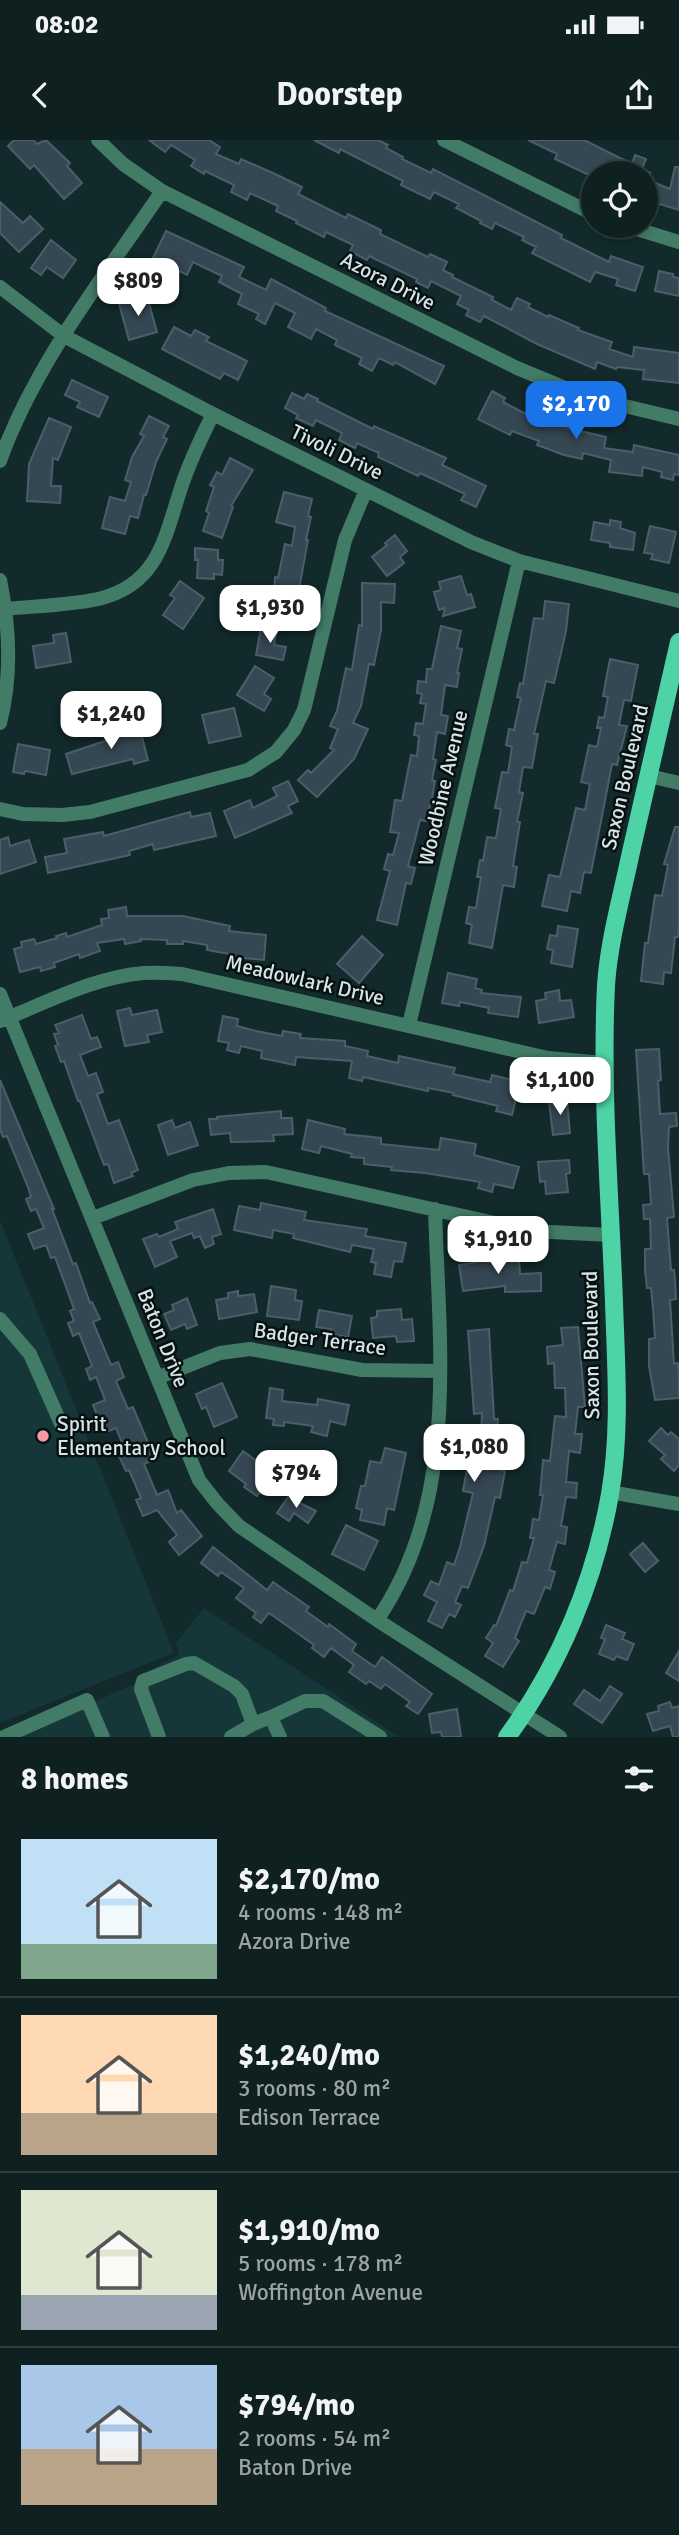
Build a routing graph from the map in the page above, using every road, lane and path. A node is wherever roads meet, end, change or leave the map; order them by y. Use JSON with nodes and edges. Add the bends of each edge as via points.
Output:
{"nodes":[{"id":1,"x":98,"y":140,"type":"edge"},
{"id":2,"x":444,"y":140,"type":"edge"},
{"id":3,"x":162,"y":191,"type":"junction"},
{"id":4,"x":581,"y":208,"type":"edge"},
{"id":5,"x":658,"y":236,"type":"edge"},
{"id":6,"x":679,"y":243,"type":"edge"},
{"id":7,"x":0,"y":286,"type":"edge"},
{"id":8,"x":64,"y":336,"type":"junction"},
{"id":9,"x":213,"y":414,"type":"junction"},
{"id":10,"x":679,"y":419,"type":"edge"},
{"id":11,"x":0,"y":461,"type":"edge"},
{"id":12,"x":366,"y":490,"type":"junction"},
{"id":13,"x":519,"y":561,"type":"junction"},
{"id":14,"x":0,"y":580,"type":"edge"},
{"id":15,"x":679,"y":601,"type":"edge"},
{"id":16,"x":6,"y":609,"type":"junction"},
{"id":17,"x":679,"y":642,"type":"edge"},
{"id":18,"x":0,"y":723,"type":"edge"},
{"id":19,"x":649,"y":776,"type":"junction"},
{"id":20,"x":679,"y":783,"type":"edge"},
{"id":21,"x":0,"y":809,"type":"edge"},
{"id":22,"x":1,"y":1000,"type":"edge"},
{"id":23,"x":5,"y":1019,"type":"edge"},
{"id":24,"x":409,"y":1025,"type":"junction"},
{"id":25,"x":604,"y":1063,"type":"junction"},
{"id":26,"x":435,"y":1209,"type":"junction"},
{"id":27,"x":93,"y":1219,"type":"junction"},
{"id":28,"x":611,"y":1235,"type":"junction"},
{"id":29,"x":0,"y":1319,"type":"edge"},
{"id":30,"x":440,"y":1371,"type":"junction"},
{"id":31,"x":157,"y":1378,"type":"junction"},
{"id":32,"x":62,"y":1426,"type":"dead end"},
{"id":33,"x":610,"y":1492,"type":"junction"},
{"id":34,"x":679,"y":1504,"type":"edge"},
{"id":35,"x":377,"y":1620,"type":"junction"},
{"id":36,"x":524,"y":1714,"type":"junction"},
{"id":37,"x":271,"y":1717,"type":"junction"},
{"id":38,"x":253,"y":1724,"type":"junction"},
{"id":39,"x":4,"y":1737,"type":"edge"},
{"id":40,"x":103,"y":1737,"type":"edge"},
{"id":41,"x":159,"y":1737,"type":"edge"},
{"id":42,"x":231,"y":1737,"type":"edge"},
{"id":43,"x":279,"y":1737,"type":"edge"},
{"id":44,"x":380,"y":1737,"type":"edge"},
{"id":45,"x":507,"y":1737,"type":"edge"},
{"id":46,"x":560,"y":1737,"type":"edge"}],
"edges":[{"from":1,"to":3,"type":"street","name":"Azora Drive"},
{"from":2,"to":4,"type":"street"},
{"from":3,"to":8,"type":"street"},
{"from":3,"to":10,"type":"street","name":"Azora Drive","via":[[517,368],[587,397]]},
{"from":5,"to":6,"type":"street"},
{"from":7,"to":8,"type":"street","name":"Tivoli Drive"},
{"from":8,"to":9,"type":"street","name":"Tivoli Drive"},
{"from":8,"to":11,"type":"street","via":[[22,407]]},
{"from":9,"to":12,"type":"street","name":"Tivoli Drive"},
{"from":9,"to":16,"type":"street","via":[[181,486],[169,533],[145,574],[101,599]]},
{"from":12,"to":13,"type":"street","name":"Tivoli Drive"},
{"from":12,"to":21,"type":"street","via":[[345,540],[304,710],[276,752],[248,770],[90,812],[23,814]]},
{"from":13,"to":15,"type":"street","name":"Tivoli Drive"},
{"from":13,"to":24,"type":"street","name":"Woodbine Avenue"},
{"from":14,"to":16,"type":"street"},
{"from":16,"to":18,"type":"street","via":[[7,692]]},
{"from":17,"to":19,"type":"main road","name":"Saxon Boulevard"},
{"from":19,"to":20,"type":"street"},
{"from":19,"to":25,"type":"main road","name":"Saxon Boulevard","via":[[606,982]]},
{"from":22,"to":23,"type":"street","name":"Baton Drive"},
{"from":23,"to":24,"type":"street","name":"Meadowlark Drive","via":[[70,992],[144,973],[182,974]]},
{"from":23,"to":27,"type":"street","name":"Baton Drive"},
{"from":24,"to":25,"type":"street","name":"Meadowlark Drive","via":[[548,1058]]},
{"from":25,"to":28,"type":"main road","name":"Saxon Boulevard"},
{"from":26,"to":27,"type":"street","via":[[266,1171],[193,1180]]},
{"from":26,"to":28,"type":"street","via":[[530,1231]]},
{"from":26,"to":30,"type":"street"},
{"from":27,"to":31,"type":"street","name":"Baton Drive"},
{"from":28,"to":33,"type":"main road","name":"Saxon Boulevard","via":[[617,1421]]},
{"from":29,"to":32,"type":"street","via":[[30,1354]]},
{"from":30,"to":31,"type":"street","name":"Badger Terrace","via":[[362,1370],[250,1349],[220,1353]]},
{"from":30,"to":35,"type":"street","via":[[436,1459],[428,1503],[411,1556]]},
{"from":31,"to":35,"type":"street","name":"Baton Drive","via":[[199,1479],[217,1503],[239,1526]]},
{"from":33,"to":34,"type":"street"},
{"from":33,"to":36,"type":"main road","name":"Saxon Boulevard","via":[[584,1593]]},
{"from":35,"to":36,"type":"street","name":"Baton Drive"},
{"from":36,"to":45,"type":"main road","name":"Saxon Boulevard"},
{"from":36,"to":46,"type":"street","name":"Baton Drive"},
{"from":37,"to":38,"type":"street"},
{"from":37,"to":43,"type":"street"},
{"from":37,"to":44,"type":"street","via":[[305,1701],[323,1701]]},
{"from":38,"to":41,"type":"street","via":[[242,1694],[234,1686],[194,1663],[186,1664],[143,1681],[141,1689]]},
{"from":38,"to":42,"type":"street"},
{"from":39,"to":40,"type":"street","via":[[87,1700]]}]}
